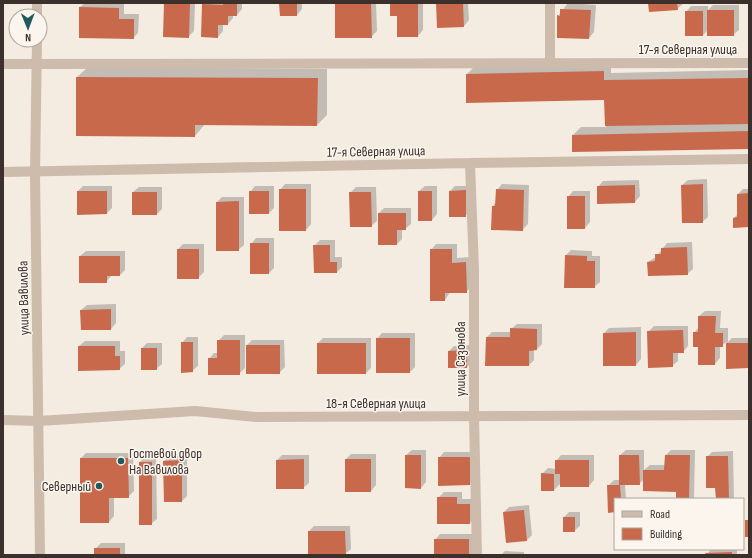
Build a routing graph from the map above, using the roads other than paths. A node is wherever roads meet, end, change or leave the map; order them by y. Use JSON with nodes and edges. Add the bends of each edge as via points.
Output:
{"nodes":[{"id":1,"x":550,"y":3,"type":"edge"},
{"id":2,"x":37,"y":48,"type":"edge"},
{"id":3,"x":550,"y":63,"type":"junction"},
{"id":4,"x":749,"y":63,"type":"edge"},
{"id":5,"x":3,"y":64,"type":"edge"},
{"id":6,"x":37,"y":64,"type":"junction"},
{"id":7,"x":749,"y":159,"type":"edge"},
{"id":8,"x":470,"y":163,"type":"junction"},
{"id":9,"x":3,"y":172,"type":"edge"},
{"id":10,"x":35,"y":173,"type":"junction"},
{"id":11,"x":749,"y":416,"type":"edge"},
{"id":12,"x":474,"y":417,"type":"junction"},
{"id":13,"x":3,"y":420,"type":"edge"},
{"id":14,"x":39,"y":421,"type":"junction"},
{"id":15,"x":40,"y":555,"type":"edge"},
{"id":16,"x":477,"y":555,"type":"edge"}],
"edges":[{"from":1,"to":3,"type":"street"},
{"from":2,"to":6,"type":"street","name":"улица Вавилова"},
{"from":3,"to":4,"type":"street","name":"17-я Северная улица"},
{"from":3,"to":6,"type":"street","name":"17-я Северная улица"},
{"from":5,"to":6,"type":"street","name":"17-я Северная улица"},
{"from":6,"to":10,"type":"street","name":"улица Вавилова"},
{"from":7,"to":8,"type":"street","name":"17-я Северная улица"},
{"from":8,"to":10,"type":"street","name":"17-я Северная улица"},
{"from":8,"to":12,"type":"street","name":"улица Сазонова","via":[[474,270]]},
{"from":9,"to":10,"type":"street","name":"17-я Северная улица"},
{"from":10,"to":14,"type":"street","name":"улица Вавилова"},
{"from":11,"to":12,"type":"street","name":"18-я Северная улица"},
{"from":12,"to":14,"type":"street","name":"18-я Северная улица","via":[[256,417],[195,411]]},
{"from":12,"to":16,"type":"street","name":"улица Сазонова"},
{"from":13,"to":14,"type":"street","name":"18-я Северная улица"},
{"from":14,"to":15,"type":"street","name":"улица Вавилова"}]}
